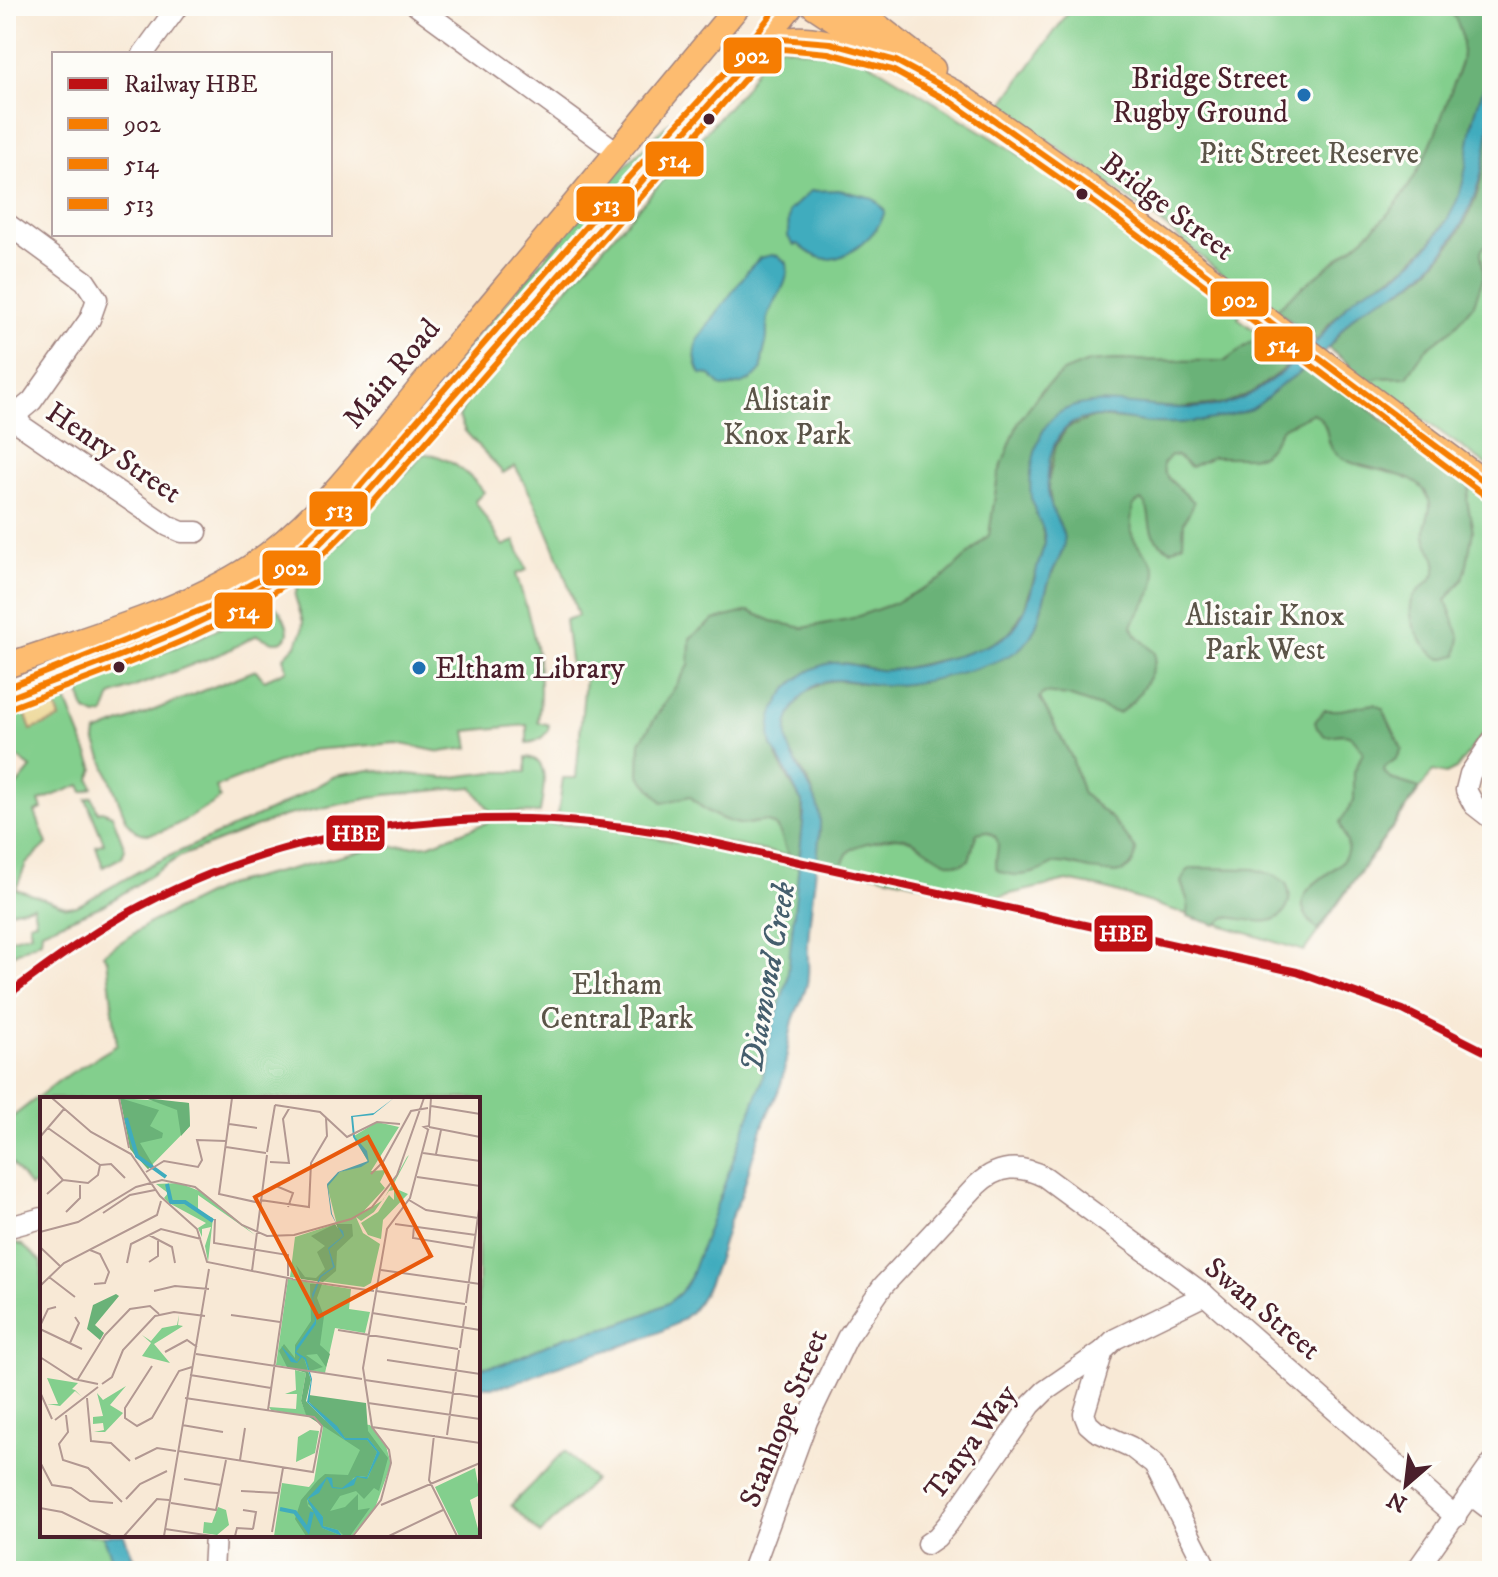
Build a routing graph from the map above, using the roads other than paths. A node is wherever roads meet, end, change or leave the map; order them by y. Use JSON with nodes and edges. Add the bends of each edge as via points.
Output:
{"nodes":[{"id":1,"x":178,"y":6,"type":"edge"},
{"id":2,"x":417,"y":6,"type":"edge"},
{"id":3,"x":738,"y":6,"type":"edge"},
{"id":4,"x":791,"y":6,"type":"edge"},
{"id":5,"x":814,"y":6,"type":"edge"},
{"id":6,"x":852,"y":6,"type":"edge"},
{"id":7,"x":758,"y":49,"type":"junction"},
{"id":8,"x":144,"y":52,"type":"edge"},
{"id":9,"x":896,"y":61,"type":"junction"},
{"id":10,"x":957,"y":94,"type":"junction"},
{"id":11,"x":617,"y":152,"type":"junction"},
{"id":12,"x":6,"y":223,"type":"edge"},
{"id":13,"x":407,"y":404,"type":"junction"},
{"id":14,"x":10,"y":410,"type":"edge"},
{"id":15,"x":429,"y":422,"type":"junction"},
{"id":16,"x":1492,"y":488,"type":"edge"},
{"id":17,"x":197,"y":532,"type":"dead end"},
{"id":18,"x":278,"y":547,"type":"junction"},
{"id":19,"x":269,"y":585,"type":"junction"},
{"id":20,"x":6,"y":666,"type":"edge"},
{"id":21,"x":6,"y":699,"type":"edge"},
{"id":22,"x":1492,"y":741,"type":"edge"},
{"id":23,"x":1492,"y":819,"type":"edge"},
{"id":24,"x":1016,"y":1167,"type":"joint"},
{"id":25,"x":40,"y":1219,"type":"edge"},
{"id":26,"x":6,"y":1228,"type":"edge"},
{"id":27,"x":1205,"y":1295,"type":"junction"},
{"id":28,"x":1103,"y":1351,"type":"junction"},
{"id":29,"x":1492,"y":1463,"type":"edge"},
{"id":30,"x":1471,"y":1495,"type":"junction"},
{"id":31,"x":1492,"y":1511,"type":"edge"},
{"id":32,"x":1456,"y":1517,"type":"junction"},
{"id":33,"x":215,"y":1537,"type":"edge"},
{"id":34,"x":927,"y":1544,"type":"dead end"},
{"id":35,"x":213,"y":1571,"type":"edge"},
{"id":36,"x":752,"y":1571,"type":"edge"},
{"id":37,"x":1208,"y":1571,"type":"edge"},
{"id":38,"x":1416,"y":1571,"type":"edge"}],
"edges":[{"from":1,"to":8,"type":"street"},
{"from":2,"to":11,"type":"street"},
{"from":3,"to":11,"type":"main road","name":"Main Road"},
{"from":4,"to":7,"type":"main road","name":"Main Road"},
{"from":5,"to":9,"type":"main road","name":"Bridge Street"},
{"from":6,"to":10,"type":"main road","name":"Bridge Street"},
{"from":7,"to":9,"type":"main road","via":[[781,39],[808,39]]},
{"from":7,"to":15,"type":"main road","name":"Main Road"},
{"from":9,"to":10,"type":"main road","name":"Bridge Street"},
{"from":10,"to":16,"type":"main road","name":"Bridge Street"},
{"from":11,"to":13,"type":"main road","name":"Main Road"},
{"from":12,"to":14,"type":"street","via":[[85,281],[97,299],[90,319],[32,401],[20,411]]},
{"from":13,"to":15,"type":"main road","via":[[411,418]]},
{"from":13,"to":18,"type":"main road","name":"Main Road"},
{"from":14,"to":17,"type":"street","name":"Henry Street","via":[[22,426],[168,526]]},
{"from":15,"to":19,"type":"main road","name":"Main Road","via":[[335,528]]},
{"from":18,"to":19,"type":"main road"},
{"from":18,"to":20,"type":"main road","name":"Main Road","via":[[198,595]]},
{"from":19,"to":21,"type":"main road","name":"Main Road","via":[[191,626]]},
{"from":22,"to":23,"type":"street","via":[[1466,790],[1474,805]]},
{"from":24,"to":27,"type":"street","name":"Swan Street","via":[[1045,1177]]},
{"from":24,"to":36,"type":"street","name":"Stanhope Street","via":[[988,1175],[977,1185],[883,1286],[853,1327],[807,1421]]},
{"from":25,"to":26,"type":"street"},
{"from":27,"to":28,"type":"street","name":"Tanya Way","via":[[1115,1339]]},
{"from":27,"to":32,"type":"street","name":"Swan Street"},
{"from":28,"to":34,"type":"street","name":"Tanya Way","via":[[1031,1405],[948,1524]]},
{"from":28,"to":37,"type":"street","via":[[1084,1414],[1088,1424],[1154,1465]]},
{"from":29,"to":30,"type":"street"},
{"from":30,"to":31,"type":"street"},
{"from":30,"to":32,"type":"street"},
{"from":32,"to":38,"type":"street"},
{"from":33,"to":35,"type":"street"}]}
